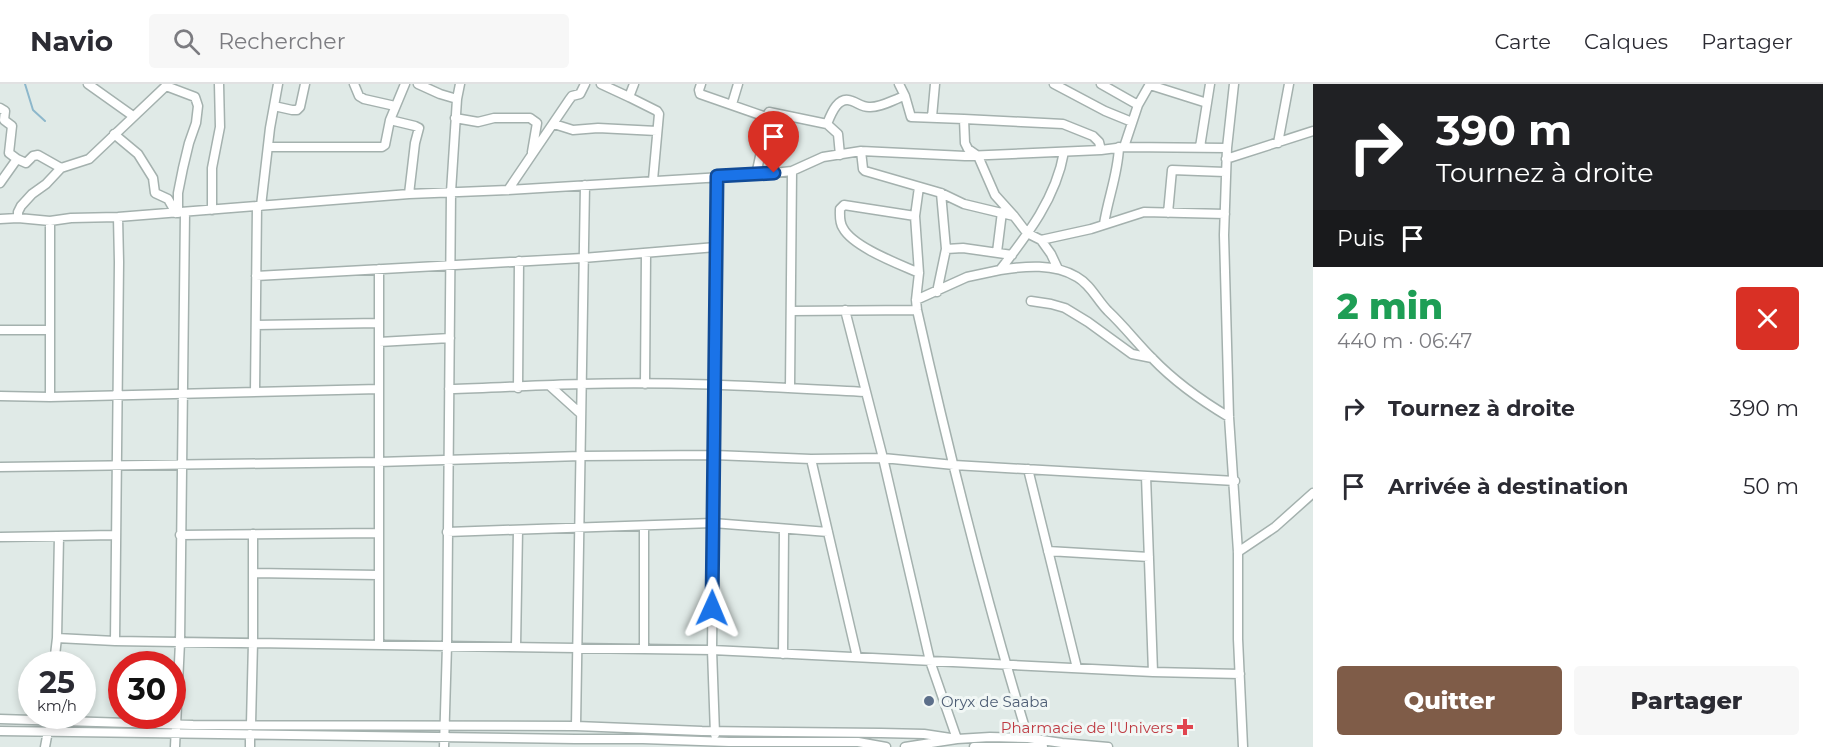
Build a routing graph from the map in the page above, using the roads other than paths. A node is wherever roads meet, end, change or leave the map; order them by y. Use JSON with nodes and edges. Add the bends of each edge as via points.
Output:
{"nodes":[{"id":1,"x":88,"y":84,"type":"edge"},
{"id":2,"x":219,"y":84,"type":"edge"},
{"id":3,"x":278,"y":84,"type":"edge"},
{"id":4,"x":305,"y":84,"type":"edge"},
{"id":5,"x":354,"y":84,"type":"edge"},
{"id":6,"x":405,"y":84,"type":"edge"},
{"id":7,"x":418,"y":84,"type":"edge"},
{"id":8,"x":459,"y":84,"type":"edge"},
{"id":9,"x":585,"y":84,"type":"edge"},
{"id":10,"x":601,"y":84,"type":"edge"},
{"id":11,"x":634,"y":84,"type":"edge"},
{"id":12,"x":701,"y":84,"type":"edge"},
{"id":13,"x":738,"y":84,"type":"edge"},
{"id":14,"x":899,"y":84,"type":"edge"},
{"id":15,"x":936,"y":84,"type":"edge"},
{"id":16,"x":1054,"y":84,"type":"edge"},
{"id":17,"x":1101,"y":84,"type":"edge"},
{"id":18,"x":1150,"y":84,"type":"edge"},
{"id":19,"x":1210,"y":84,"type":"edge"},
{"id":20,"x":1233,"y":84,"type":"edge"},
{"id":21,"x":1289,"y":84,"type":"edge"},
{"id":22,"x":167,"y":85,"type":"edge"},
{"id":23,"x":905,"y":96,"type":"junction"},
{"id":24,"x":629,"y":97,"type":"junction"},
{"id":25,"x":456,"y":99,"type":"junction"},
{"id":26,"x":1207,"y":103,"type":"junction"},
{"id":27,"x":732,"y":104,"type":"junction"},
{"id":28,"x":1138,"y":105,"type":"junction"},
{"id":29,"x":274,"y":106,"type":"junction"},
{"id":30,"x":395,"y":106,"type":"junction"},
{"id":31,"x":0,"y":108,"type":"edge"},
{"id":32,"x":133,"y":116,"type":"junction"},
{"id":33,"x":766,"y":117,"type":"junction"},
{"id":34,"x":932,"y":117,"type":"junction"},
{"id":35,"x":455,"y":118,"type":"junction"},
{"id":36,"x":964,"y":119,"type":"junction"},
{"id":37,"x":390,"y":120,"type":"junction"},
{"id":38,"x":1132,"y":122,"type":"junction"},
{"id":39,"x":554,"y":124,"type":"junction"},
{"id":40,"x":828,"y":124,"type":"junction"},
{"id":41,"x":1313,"y":130,"type":"edge"},
{"id":42,"x":657,"y":131,"type":"junction"},
{"id":43,"x":114,"y":134,"type":"junction"},
{"id":44,"x":1278,"y":143,"type":"junction"},
{"id":45,"x":268,"y":147,"type":"junction"},
{"id":46,"x":1121,"y":147,"type":"junction"},
{"id":47,"x":1200,"y":147,"type":"junction"},
{"id":48,"x":1227,"y":148,"type":"junction"},
{"id":49,"x":1101,"y":150,"type":"junction"},
{"id":50,"x":861,"y":151,"type":"junction"},
{"id":51,"x":1064,"y":152,"type":"junction"},
{"id":52,"x":840,"y":154,"type":"junction"},
{"id":53,"x":531,"y":156,"type":"junction"},
{"id":54,"x":978,"y":156,"type":"junction"},
{"id":55,"x":17,"y":159,"type":"junction"},
{"id":56,"x":1226,"y":159,"type":"junction"},
{"id":57,"x":61,"y":168,"type":"junction"},
{"id":58,"x":792,"y":171,"type":"junction"},
{"id":59,"x":1225,"y":172,"type":"junction"},
{"id":60,"x":756,"y":175,"type":"junction"},
{"id":61,"x":717,"y":176,"type":"junction"},
{"id":62,"x":653,"y":180,"type":"junction"},
{"id":63,"x":0,"y":183,"type":"edge"},
{"id":64,"x":585,"y":185,"type":"junction"},
{"id":65,"x":919,"y":187,"type":"junction"},
{"id":66,"x":508,"y":190,"type":"junction"},
{"id":67,"x":450,"y":192,"type":"junction"},
{"id":68,"x":941,"y":193,"type":"junction"},
{"id":69,"x":409,"y":194,"type":"junction"},
{"id":70,"x":259,"y":206,"type":"junction"},
{"id":71,"x":212,"y":210,"type":"junction"},
{"id":72,"x":0,"y":212,"type":"edge"},
{"id":73,"x":1002,"y":212,"type":"junction"},
{"id":74,"x":180,"y":213,"type":"junction"},
{"id":75,"x":1168,"y":213,"type":"junction"},
{"id":76,"x":1225,"y":214,"type":"junction"},
{"id":77,"x":915,"y":216,"type":"junction"},
{"id":78,"x":1014,"y":216,"type":"junction"},
{"id":79,"x":9,"y":218,"type":"edge"},
{"id":80,"x":118,"y":218,"type":"junction"},
{"id":81,"x":50,"y":221,"type":"junction"},
{"id":82,"x":1104,"y":224,"type":"junction"},
{"id":83,"x":1027,"y":233,"type":"junction"},
{"id":84,"x":1041,"y":240,"type":"junction"},
{"id":85,"x":716,"y":247,"type":"junction"},
{"id":86,"x":946,"y":249,"type":"junction"},
{"id":87,"x":997,"y":252,"type":"junction"},
{"id":88,"x":646,"y":253,"type":"junction"},
{"id":89,"x":1012,"y":255,"type":"junction"},
{"id":90,"x":583,"y":258,"type":"junction"},
{"id":91,"x":519,"y":261,"type":"junction"},
{"id":92,"x":451,"y":265,"type":"junction"},
{"id":93,"x":379,"y":269,"type":"junction"},
{"id":94,"x":1058,"y":269,"type":"junction"},
{"id":95,"x":1000,"y":270,"type":"junction"},
{"id":96,"x":919,"y":273,"type":"junction"},
{"id":97,"x":256,"y":276,"type":"junction"},
{"id":98,"x":937,"y":292,"type":"junction"},
{"id":99,"x":1031,"y":301,"type":"dead end"},
{"id":100,"x":917,"y":305,"type":"junction"},
{"id":101,"x":845,"y":310,"type":"junction"},
{"id":102,"x":791,"y":311,"type":"junction"},
{"id":103,"x":379,"y":323,"type":"junction"},
{"id":104,"x":256,"y":325,"type":"junction"},
{"id":105,"x":0,"y":330,"type":"edge"},
{"id":106,"x":50,"y":330,"type":"junction"},
{"id":107,"x":450,"y":338,"type":"junction"},
{"id":108,"x":379,"y":342,"type":"junction"},
{"id":109,"x":1152,"y":358,"type":"junction"},
{"id":110,"x":582,"y":384,"type":"junction"},
{"id":111,"x":645,"y":384,"type":"junction"},
{"id":112,"x":714,"y":385,"type":"junction"},
{"id":113,"x":550,"y":386,"type":"junction"},
{"id":114,"x":518,"y":387,"type":"junction"},
{"id":115,"x":790,"y":388,"type":"junction"},
{"id":116,"x":379,"y":389,"type":"junction"},
{"id":117,"x":449,"y":389,"type":"junction"},
{"id":118,"x":255,"y":392,"type":"junction"},
{"id":119,"x":865,"y":392,"type":"junction"},
{"id":120,"x":182,"y":394,"type":"junction"},
{"id":121,"x":117,"y":395,"type":"junction"},
{"id":122,"x":0,"y":396,"type":"edge"},
{"id":123,"x":50,"y":397,"type":"junction"},
{"id":124,"x":581,"y":414,"type":"junction"},
{"id":125,"x":1230,"y":417,"type":"junction"},
{"id":126,"x":714,"y":455,"type":"junction"},
{"id":127,"x":580,"y":456,"type":"junction"},
{"id":128,"x":883,"y":458,"type":"junction"},
{"id":129,"x":811,"y":459,"type":"junction"},
{"id":130,"x":448,"y":460,"type":"junction"},
{"id":131,"x":378,"y":462,"type":"junction"},
{"id":132,"x":116,"y":465,"type":"junction"},
{"id":133,"x":182,"y":465,"type":"junction"},
{"id":134,"x":954,"y":465,"type":"junction"},
{"id":135,"x":0,"y":467,"type":"edge"},
{"id":136,"x":1028,"y":469,"type":"junction"},
{"id":137,"x":1146,"y":476,"type":"junction"},
{"id":138,"x":1234,"y":481,"type":"junction"},
{"id":139,"x":1313,"y":493,"type":"edge"},
{"id":140,"x":713,"y":523,"type":"junction"},
{"id":141,"x":644,"y":526,"type":"junction"},
{"id":142,"x":580,"y":528,"type":"junction"},
{"id":143,"x":784,"y":529,"type":"junction"},
{"id":144,"x":518,"y":530,"type":"junction"},
{"id":145,"x":447,"y":532,"type":"junction"},
{"id":146,"x":828,"y":532,"type":"junction"},
{"id":147,"x":378,"y":533,"type":"junction"},
{"id":148,"x":254,"y":534,"type":"junction"},
{"id":149,"x":180,"y":535,"type":"junction"},
{"id":150,"x":58,"y":536,"type":"junction"},
{"id":151,"x":115,"y":536,"type":"junction"},
{"id":152,"x":0,"y":537,"type":"edge"},
{"id":153,"x":1048,"y":551,"type":"junction"},
{"id":154,"x":1238,"y":552,"type":"junction"},
{"id":155,"x":1149,"y":557,"type":"junction"},
{"id":156,"x":253,"y":573,"type":"junction"},
{"id":157,"x":378,"y":575,"type":"junction"},
{"id":158,"x":57,"y":638,"type":"junction"},
{"id":159,"x":114,"y":641,"type":"junction"},
{"id":160,"x":180,"y":642,"type":"junction"},
{"id":161,"x":254,"y":642,"type":"junction"},
{"id":162,"x":379,"y":644,"type":"junction"},
{"id":163,"x":447,"y":645,"type":"junction"},
{"id":164,"x":516,"y":646,"type":"junction"},
{"id":165,"x":578,"y":647,"type":"junction"},
{"id":166,"x":644,"y":648,"type":"junction"},
{"id":167,"x":712,"y":650,"type":"junction"},
{"id":168,"x":56,"y":651,"type":"edge"},
{"id":169,"x":180,"y":651,"type":"edge"},
{"id":170,"x":783,"y":654,"type":"junction"},
{"id":171,"x":857,"y":657,"type":"junction"},
{"id":172,"x":930,"y":661,"type":"junction"},
{"id":173,"x":1006,"y":664,"type":"junction"},
{"id":174,"x":1077,"y":668,"type":"junction"},
{"id":175,"x":1153,"y":672,"type":"junction"},
{"id":176,"x":1240,"y":674,"type":"junction"},
{"id":177,"x":0,"y":719,"type":"edge"},
{"id":178,"x":18,"y":719,"type":"edge"},
{"id":179,"x":186,"y":724,"type":"edge"},
{"id":180,"x":251,"y":724,"type":"junction"},
{"id":181,"x":444,"y":726,"type":"junction"},
{"id":182,"x":576,"y":726,"type":"junction"},
{"id":183,"x":176,"y":729,"type":"edge"},
{"id":184,"x":0,"y":731,"type":"edge"},
{"id":185,"x":48,"y":731,"type":"junction"},
{"id":186,"x":714,"y":731,"type":"junction"},
{"id":187,"x":175,"y":734,"type":"junction"},
{"id":188,"x":250,"y":734,"type":"junction"},
{"id":189,"x":444,"y":737,"type":"junction"},
{"id":190,"x":957,"y":739,"type":"junction"},
{"id":191,"x":575,"y":743,"type":"edge"},
{"id":192,"x":643,"y":743,"type":"edge"},
{"id":193,"x":715,"y":744,"type":"edge"},
{"id":194,"x":1029,"y":744,"type":"edge"},
{"id":195,"x":45,"y":747,"type":"edge"},
{"id":196,"x":175,"y":747,"type":"edge"},
{"id":197,"x":250,"y":747,"type":"edge"},
{"id":198,"x":444,"y":747,"type":"edge"},
{"id":199,"x":886,"y":747,"type":"edge"},
{"id":200,"x":905,"y":747,"type":"edge"},
{"id":201,"x":974,"y":747,"type":"edge"},
{"id":202,"x":1043,"y":747,"type":"edge"},
{"id":203,"x":1108,"y":747,"type":"edge"},
{"id":204,"x":1243,"y":747,"type":"edge"}],
"edges":[{"from":1,"to":32,"type":"street"},
{"from":2,"to":71,"type":"street","via":[[220,127],[212,168]]},
{"from":3,"to":29,"type":"street"},
{"from":4,"to":29,"type":"street","via":[[297,110]]},
{"from":5,"to":30,"type":"street","via":[[364,99]]},
{"from":6,"to":30,"type":"street"},
{"from":7,"to":25,"type":"street"},
{"from":8,"to":25,"type":"street"},
{"from":9,"to":39,"type":"street"},
{"from":10,"to":24,"type":"street"},
{"from":11,"to":24,"type":"street"},
{"from":12,"to":27,"type":"street","via":[[700,94]]},
{"from":13,"to":27,"type":"street"},
{"from":14,"to":23,"type":"street"},
{"from":15,"to":34,"type":"street"},
{"from":16,"to":38,"type":"street"},
{"from":17,"to":28,"type":"street"},
{"from":18,"to":26,"type":"street"},
{"from":18,"to":28,"type":"street"},
{"from":19,"to":26,"type":"street"},
{"from":20,"to":48,"type":"street"},
{"from":21,"to":44,"type":"street"},
{"from":22,"to":32,"type":"street"},
{"from":22,"to":74,"type":"street","via":[[195,98],[198,106],[178,193]]},
{"from":23,"to":34,"type":"street","via":[[911,117]]},
{"from":23,"to":40,"type":"street","via":[[867,108],[841,101]]},
{"from":24,"to":42,"type":"street","via":[[659,112]]},
{"from":25,"to":35,"type":"street"},
{"from":26,"to":47,"type":"street"},
{"from":27,"to":33,"type":"street"},
{"from":28,"to":38,"type":"street"},
{"from":29,"to":45,"type":"street"},
{"from":30,"to":37,"type":"street"},
{"from":31,"to":55,"type":"street","via":[[5,111],[4,120],[12,126],[10,155]]},
{"from":32,"to":43,"type":"street"},
{"from":33,"to":40,"type":"street","via":[[771,112]]},
{"from":33,"to":60,"type":"street"},
{"from":34,"to":36,"type":"street"},
{"from":35,"to":53,"type":"street","via":[[478,122],[502,118],[535,120]]},
{"from":35,"to":67,"type":"street"},
{"from":36,"to":49,"type":"street","via":[[1063,124],[1093,136]]},
{"from":36,"to":54,"type":"street","via":[[965,143]]},
{"from":37,"to":45,"type":"street","via":[[382,147]]},
{"from":37,"to":69,"type":"street","via":[[419,128]]},
{"from":38,"to":46,"type":"street"},
{"from":39,"to":42,"type":"street","via":[[573,130]]},
{"from":39,"to":53,"type":"street"},
{"from":40,"to":52,"type":"street","via":[[838,134]]},
{"from":41,"to":44,"type":"street"},
{"from":42,"to":62,"type":"street"},
{"from":43,"to":57,"type":"street","via":[[89,159]]},
{"from":43,"to":74,"type":"street","via":[[138,154],[153,178],[155,192],[168,199]]},
{"from":44,"to":56,"type":"street"},
{"from":45,"to":70,"type":"street"},
{"from":46,"to":47,"type":"street"},
{"from":46,"to":49,"type":"street"},
{"from":46,"to":82,"type":"street"},
{"from":47,"to":48,"type":"street"},
{"from":48,"to":56,"type":"street"},
{"from":49,"to":51,"type":"street"},
{"from":50,"to":52,"type":"street"},
{"from":50,"to":54,"type":"street"},
{"from":50,"to":65,"type":"street","via":[[866,171]]},
{"from":51,"to":54,"type":"street"},
{"from":51,"to":83,"type":"street","via":[[1053,191]]},
{"from":52,"to":58,"type":"street"},
{"from":53,"to":66,"type":"street"},
{"from":54,"to":78,"type":"street","via":[[995,195]]},
{"from":55,"to":57,"type":"street","via":[[27,163],[38,155]]},
{"from":55,"to":63,"type":"street"},
{"from":56,"to":59,"type":"street"},
{"from":57,"to":79,"type":"street"},
{"from":58,"to":60,"type":"street"},
{"from":58,"to":102,"type":"street"},
{"from":59,"to":75,"type":"street","via":[[1172,170]]},
{"from":59,"to":76,"type":"street"},
{"from":60,"to":61,"type":"street"},
{"from":61,"to":62,"type":"street"},
{"from":61,"to":85,"type":"street"},
{"from":62,"to":64,"type":"street"},
{"from":64,"to":66,"type":"street"},
{"from":64,"to":90,"type":"street"},
{"from":65,"to":68,"type":"street"},
{"from":65,"to":77,"type":"street"},
{"from":66,"to":67,"type":"street"},
{"from":67,"to":69,"type":"street"},
{"from":67,"to":92,"type":"street"},
{"from":68,"to":73,"type":"street","via":[[964,204]]},
{"from":68,"to":86,"type":"street"},
{"from":69,"to":70,"type":"street"},
{"from":70,"to":71,"type":"street"},
{"from":70,"to":97,"type":"street"},
{"from":71,"to":74,"type":"street"},
{"from":72,"to":79,"type":"street"},
{"from":73,"to":78,"type":"street"},
{"from":73,"to":87,"type":"street"},
{"from":74,"to":80,"type":"street"},
{"from":74,"to":120,"type":"street"},
{"from":75,"to":76,"type":"street"},
{"from":75,"to":82,"type":"street","via":[[1144,212]]},
{"from":76,"to":125,"type":"street"},
{"from":77,"to":96,"type":"street"},
{"from":77,"to":96,"type":"street","via":[[844,205],[840,209],[843,228],[862,245]]},
{"from":78,"to":83,"type":"street"},
{"from":79,"to":81,"type":"street"},
{"from":80,"to":81,"type":"street"},
{"from":80,"to":121,"type":"street"},
{"from":81,"to":106,"type":"street"},
{"from":82,"to":84,"type":"street"},
{"from":83,"to":84,"type":"street"},
{"from":83,"to":89,"type":"street"},
{"from":84,"to":94,"type":"street"},
{"from":85,"to":88,"type":"street"},
{"from":85,"to":112,"type":"street"},
{"from":86,"to":87,"type":"street"},
{"from":86,"to":98,"type":"street"},
{"from":87,"to":89,"type":"street"},
{"from":88,"to":90,"type":"street"},
{"from":88,"to":111,"type":"street"},
{"from":89,"to":95,"type":"street"},
{"from":90,"to":91,"type":"street"},
{"from":90,"to":110,"type":"street"},
{"from":91,"to":92,"type":"street"},
{"from":91,"to":114,"type":"street"},
{"from":92,"to":93,"type":"street"},
{"from":92,"to":107,"type":"street"},
{"from":93,"to":97,"type":"street"},
{"from":93,"to":103,"type":"street"},
{"from":94,"to":95,"type":"street"},
{"from":94,"to":109,"type":"street","via":[[1086,283]]},
{"from":95,"to":98,"type":"street","via":[[967,277]]},
{"from":96,"to":100,"type":"street"},
{"from":97,"to":104,"type":"street"},
{"from":98,"to":100,"type":"street"},
{"from":99,"to":109,"type":"street","via":[[1065,308],[1132,354]]},
{"from":100,"to":101,"type":"street"},
{"from":100,"to":134,"type":"street"},
{"from":101,"to":102,"type":"street"},
{"from":101,"to":119,"type":"street"},
{"from":102,"to":115,"type":"street"},
{"from":103,"to":104,"type":"street"},
{"from":103,"to":108,"type":"street"},
{"from":104,"to":118,"type":"street"},
{"from":105,"to":106,"type":"street"},
{"from":106,"to":123,"type":"street"},
{"from":107,"to":108,"type":"street"},
{"from":107,"to":117,"type":"street"},
{"from":108,"to":116,"type":"street"},
{"from":109,"to":125,"type":"street","via":[[1177,382]]},
{"from":110,"to":111,"type":"street"},
{"from":110,"to":113,"type":"street"},
{"from":110,"to":124,"type":"street"},
{"from":111,"to":112,"type":"street"},
{"from":112,"to":115,"type":"street"},
{"from":112,"to":126,"type":"street"},
{"from":113,"to":114,"type":"street"},
{"from":113,"to":124,"type":"street"},
{"from":114,"to":117,"type":"street"},
{"from":115,"to":119,"type":"street"},
{"from":116,"to":118,"type":"street"},
{"from":116,"to":131,"type":"street"},
{"from":117,"to":130,"type":"street"},
{"from":118,"to":120,"type":"street"},
{"from":119,"to":128,"type":"street"},
{"from":120,"to":121,"type":"street"},
{"from":120,"to":133,"type":"street"},
{"from":121,"to":123,"type":"street"},
{"from":121,"to":132,"type":"street"},
{"from":122,"to":123,"type":"street"},
{"from":124,"to":127,"type":"street"},
{"from":125,"to":138,"type":"street"},
{"from":126,"to":127,"type":"street"},
{"from":126,"to":129,"type":"street"},
{"from":126,"to":140,"type":"street"},
{"from":127,"to":130,"type":"street"},
{"from":127,"to":142,"type":"street"},
{"from":128,"to":129,"type":"street"},
{"from":128,"to":134,"type":"street"},
{"from":128,"to":172,"type":"street"},
{"from":129,"to":146,"type":"street"},
{"from":130,"to":131,"type":"street"},
{"from":130,"to":145,"type":"street"},
{"from":131,"to":133,"type":"street"},
{"from":131,"to":147,"type":"street"},
{"from":132,"to":133,"type":"street"},
{"from":132,"to":135,"type":"street"},
{"from":132,"to":151,"type":"street"},
{"from":133,"to":149,"type":"street"},
{"from":134,"to":136,"type":"street"},
{"from":134,"to":173,"type":"street"},
{"from":136,"to":137,"type":"street"},
{"from":136,"to":153,"type":"street"},
{"from":137,"to":138,"type":"street"},
{"from":137,"to":155,"type":"street"},
{"from":138,"to":154,"type":"street"},
{"from":139,"to":154,"type":"street","via":[[1275,527]]},
{"from":140,"to":141,"type":"street"},
{"from":140,"to":143,"type":"street"},
{"from":140,"to":167,"type":"street"},
{"from":141,"to":142,"type":"street"},
{"from":141,"to":166,"type":"street"},
{"from":142,"to":144,"type":"street"},
{"from":142,"to":165,"type":"street"},
{"from":143,"to":146,"type":"street"},
{"from":143,"to":170,"type":"street"},
{"from":144,"to":145,"type":"street"},
{"from":144,"to":164,"type":"street"},
{"from":145,"to":163,"type":"street"},
{"from":146,"to":171,"type":"street"},
{"from":147,"to":148,"type":"street"},
{"from":147,"to":157,"type":"street"},
{"from":148,"to":149,"type":"street"},
{"from":148,"to":156,"type":"street"},
{"from":149,"to":160,"type":"street"},
{"from":150,"to":151,"type":"street"},
{"from":150,"to":152,"type":"street"},
{"from":150,"to":158,"type":"street"},
{"from":151,"to":159,"type":"street"},
{"from":153,"to":155,"type":"street"},
{"from":153,"to":174,"type":"street"},
{"from":154,"to":176,"type":"street"},
{"from":155,"to":175,"type":"street"},
{"from":156,"to":157,"type":"street"},
{"from":156,"to":161,"type":"street"},
{"from":157,"to":162,"type":"street"},
{"from":158,"to":159,"type":"street"},
{"from":158,"to":168,"type":"street"},
{"from":159,"to":160,"type":"street"},
{"from":160,"to":161,"type":"street"},
{"from":160,"to":169,"type":"street"},
{"from":161,"to":162,"type":"street"},
{"from":161,"to":180,"type":"street"},
{"from":162,"to":163,"type":"street"},
{"from":163,"to":164,"type":"street"},
{"from":163,"to":181,"type":"street"},
{"from":164,"to":165,"type":"street"},
{"from":165,"to":166,"type":"street"},
{"from":165,"to":182,"type":"street"},
{"from":166,"to":167,"type":"street"},
{"from":167,"to":170,"type":"street"},
{"from":167,"to":186,"type":"street"},
{"from":170,"to":171,"type":"street"},
{"from":171,"to":172,"type":"street"},
{"from":172,"to":173,"type":"street"},
{"from":172,"to":190,"type":"street"},
{"from":173,"to":174,"type":"street"},
{"from":173,"to":194,"type":"street"},
{"from":174,"to":175,"type":"street"},
{"from":175,"to":176,"type":"street"},
{"from":176,"to":204,"type":"street"},
{"from":177,"to":178,"type":"street"},
{"from":179,"to":180,"type":"street"},
{"from":180,"to":181,"type":"street"},
{"from":181,"to":182,"type":"street"},
{"from":181,"to":189,"type":"street"},
{"from":182,"to":186,"type":"street"},
{"from":183,"to":187,"type":"street"},
{"from":184,"to":185,"type":"street"},
{"from":185,"to":187,"type":"street"},
{"from":185,"to":195,"type":"street"},
{"from":186,"to":190,"type":"street","via":[[924,734]]},
{"from":186,"to":193,"type":"street"},
{"from":187,"to":188,"type":"street"},
{"from":187,"to":196,"type":"street"},
{"from":188,"to":189,"type":"street"},
{"from":188,"to":197,"type":"street"},
{"from":189,"to":191,"type":"street"},
{"from":189,"to":198,"type":"street"},
{"from":190,"to":194,"type":"street","via":[[990,737]]},
{"from":190,"to":200,"type":"street"},
{"from":191,"to":192,"type":"street"},
{"from":192,"to":193,"type":"street"},
{"from":193,"to":199,"type":"street","via":[[858,742]]},
{"from":194,"to":201,"type":"street"},
{"from":194,"to":202,"type":"street"},
{"from":194,"to":203,"type":"street"}]}
